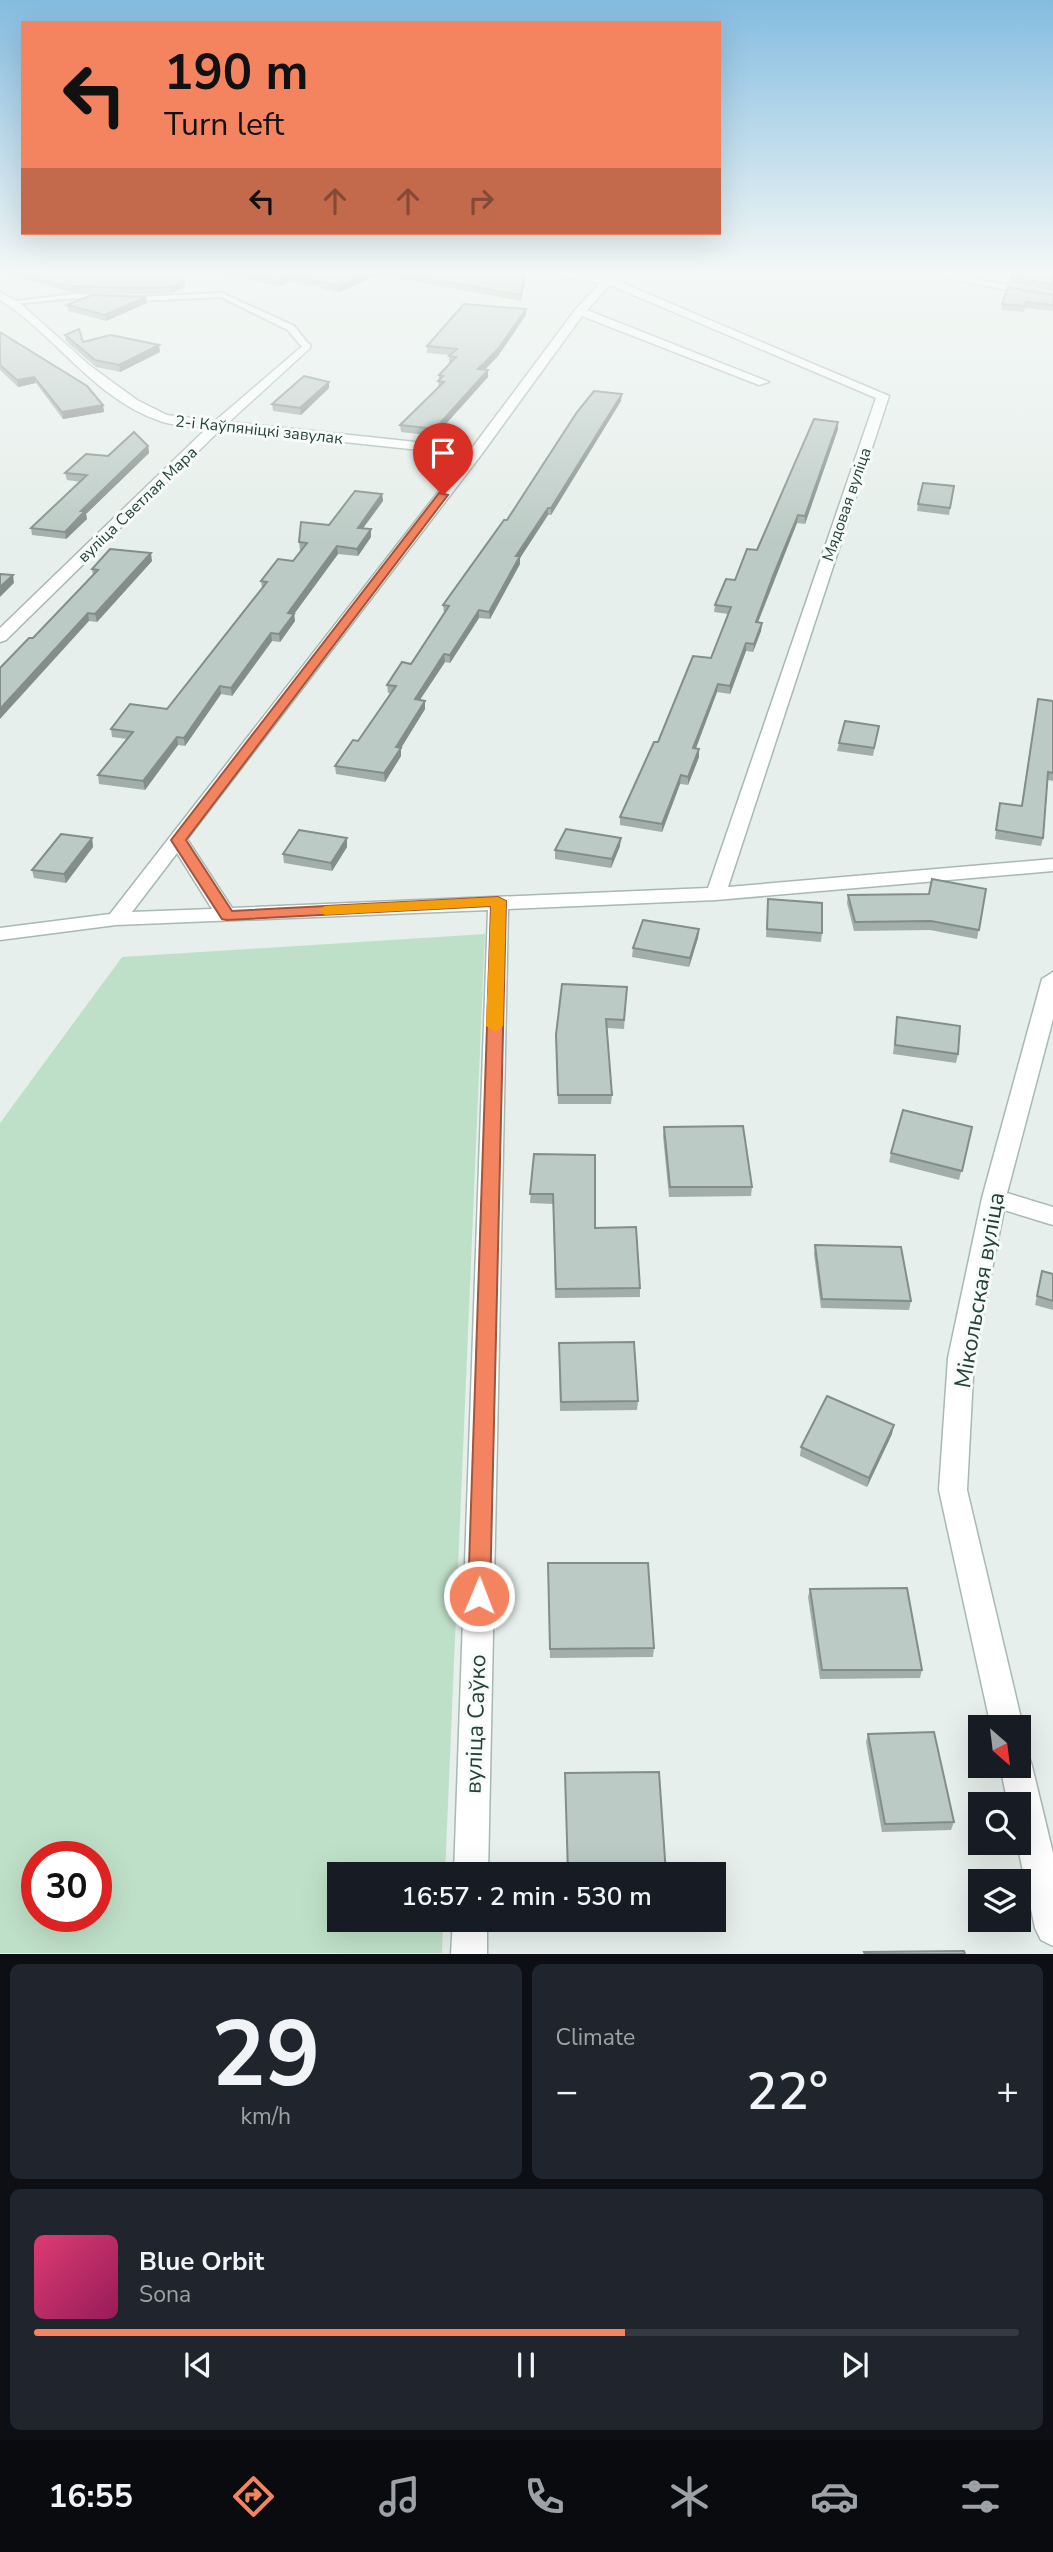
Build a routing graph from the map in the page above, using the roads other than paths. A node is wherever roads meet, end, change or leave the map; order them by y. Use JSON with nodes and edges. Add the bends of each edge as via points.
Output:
{"nodes":[{"id":1,"x":81,"y":361,"type":"edge"},
{"id":2,"x":289,"y":361,"type":"edge"},
{"id":3,"x":543,"y":361,"type":"edge"},
{"id":4,"x":709,"y":361,"type":"edge"},
{"id":5,"x":806,"y":361,"type":"edge"},
{"id":6,"x":763,"y":382,"type":"dead end"},
{"id":7,"x":219,"y":424,"type":"junction"},
{"id":8,"x":476,"y":452,"type":"junction"},
{"id":9,"x":0,"y":636,"type":"edge"},
{"id":10,"x":178,"y":840,"type":"junction"},
{"id":11,"x":1053,"y":865,"type":"edge"},
{"id":12,"x":716,"y":894,"type":"junction"},
{"id":13,"x":498,"y":901,"type":"junction"},
{"id":14,"x":227,"y":915,"type":"junction"},
{"id":15,"x":116,"y":919,"type":"junction"},
{"id":16,"x":0,"y":934,"type":"edge"},
{"id":17,"x":1053,"y":979,"type":"edge"},
{"id":18,"x":994,"y":1198,"type":"junction"},
{"id":19,"x":1053,"y":1216,"type":"edge"},
{"id":20,"x":1004,"y":1715,"type":"edge"},
{"id":21,"x":1019,"y":1778,"type":"edge"},
{"id":22,"x":471,"y":1862,"type":"edge"},
{"id":23,"x":1053,"y":1928,"type":"edge"},
{"id":24,"x":470,"y":1932,"type":"edge"},
{"id":25,"x":469,"y":1954,"type":"edge"}],
"edges":[{"from":1,"to":7,"type":"street","name":"2-і Каўпяніцкі завулак","via":[[140,410],[165,419]]},
{"from":2,"to":7,"type":"street","name":"вуліца Светлая Мара"},
{"from":3,"to":8,"type":"street"},
{"from":4,"to":6,"type":"street"},
{"from":5,"to":12,"type":"street","name":"Мядовая вуліца","via":[[883,396]]},
{"from":7,"to":8,"type":"street","name":"2-і Каўпяніцкі завулак"},
{"from":7,"to":9,"type":"street","name":"вуліца Светлая Мара"},
{"from":8,"to":10,"type":"street"},
{"from":10,"to":14,"type":"street"},
{"from":10,"to":15,"type":"street"},
{"from":11,"to":12,"type":"street"},
{"from":12,"to":13,"type":"street"},
{"from":13,"to":14,"type":"street"},
{"from":13,"to":22,"type":"street","name":"вуліца Саўко"},
{"from":14,"to":15,"type":"street"},
{"from":15,"to":16,"type":"street"},
{"from":17,"to":18,"type":"street","name":"Мікольская вуліца"},
{"from":18,"to":19,"type":"street"},
{"from":18,"to":20,"type":"street","name":"Мікольская вуліца","via":[[961,1358],[953,1490]]},
{"from":21,"to":23,"type":"street"},
{"from":24,"to":25,"type":"street"}]}
